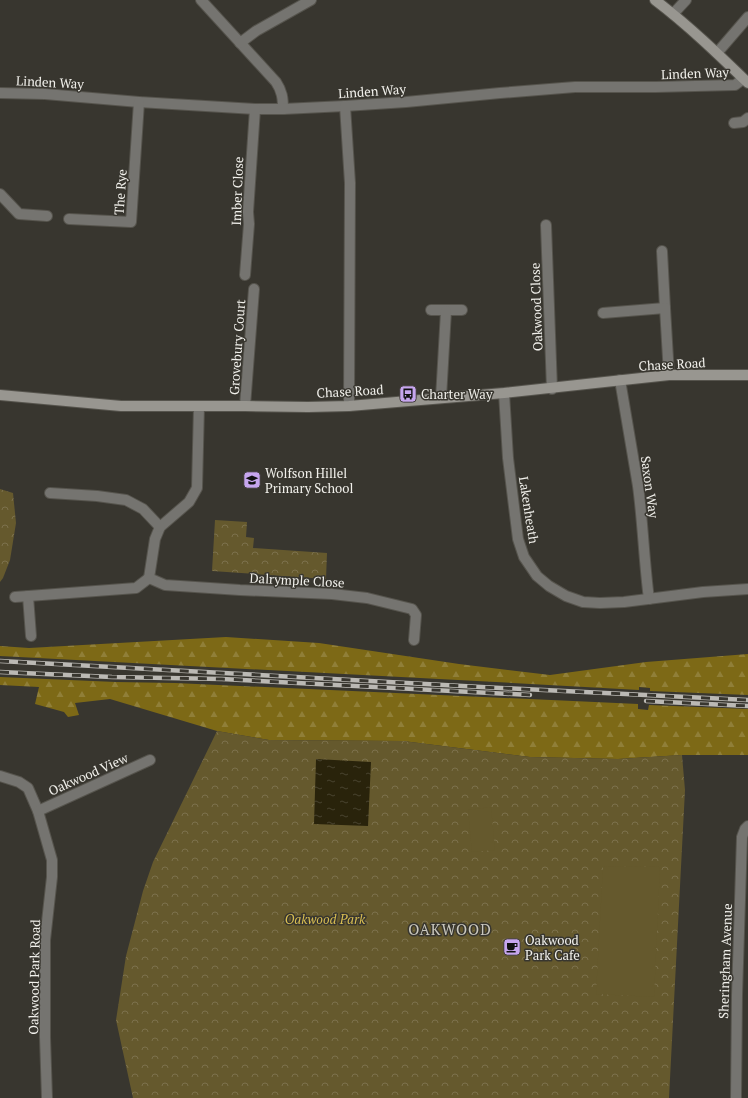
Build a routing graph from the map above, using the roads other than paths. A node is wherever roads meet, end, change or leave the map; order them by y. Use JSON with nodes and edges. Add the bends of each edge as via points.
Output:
{"nodes":[{"id":1,"x":200,"y":0,"type":"edge"},
{"id":2,"x":311,"y":0,"type":"edge"},
{"id":3,"x":655,"y":0,"type":"edge"},
{"id":4,"x":686,"y":0,"type":"edge"},
{"id":5,"x":673,"y":14,"type":"junction"},
{"id":6,"x":748,"y":17,"type":"edge"},
{"id":7,"x":240,"y":43,"type":"junction"},
{"id":8,"x":717,"y":53,"type":"junction"},
{"id":9,"x":746,"y":81,"type":"edge"},
{"id":10,"x":0,"y":93,"type":"edge"},
{"id":11,"x":139,"y":102,"type":"junction"},
{"id":12,"x":345,"y":106,"type":"junction"},
{"id":13,"x":255,"y":109,"type":"junction"},
{"id":14,"x":283,"y":109,"type":"junction"},
{"id":15,"x":748,"y":118,"type":"edge"},
{"id":16,"x":734,"y":123,"type":"dead end"},
{"id":17,"x":0,"y":194,"type":"edge"},
{"id":18,"x":47,"y":216,"type":"dead end"},
{"id":19,"x":69,"y":219,"type":"dead end"},
{"id":20,"x":546,"y":225,"type":"dead end"},
{"id":21,"x":662,"y":251,"type":"dead end"},
{"id":22,"x":245,"y":275,"type":"dead end"},
{"id":23,"x":254,"y":289,"type":"dead end"},
{"id":24,"x":665,"y":308,"type":"junction"},
{"id":25,"x":431,"y":310,"type":"dead end"},
{"id":26,"x":462,"y":310,"type":"dead end"},
{"id":27,"x":446,"y":311,"type":"junction"},
{"id":28,"x":603,"y":313,"type":"dead end"},
{"id":29,"x":669,"y":375,"type":"junction"},
{"id":30,"x":748,"y":375,"type":"edge"},
{"id":31,"x":620,"y":380,"type":"junction"},
{"id":32,"x":552,"y":389,"type":"junction"},
{"id":33,"x":504,"y":393,"type":"junction"},
{"id":34,"x":0,"y":395,"type":"edge"},
{"id":35,"x":441,"y":398,"type":"junction"},
{"id":36,"x":199,"y":406,"type":"junction"},
{"id":37,"x":245,"y":406,"type":"junction"},
{"id":38,"x":349,"y":406,"type":"junction"},
{"id":39,"x":50,"y":493,"type":"dead end"},
{"id":40,"x":160,"y":527,"type":"junction"},
{"id":41,"x":149,"y":578,"type":"junction"},
{"id":42,"x":748,"y":590,"type":"edge"},
{"id":43,"x":28,"y":596,"type":"junction"},
{"id":44,"x":15,"y":597,"type":"dead end"},
{"id":45,"x":649,"y":599,"type":"junction"},
{"id":46,"x":31,"y":636,"type":"dead end"},
{"id":47,"x":414,"y":640,"type":"dead end"},
{"id":48,"x":150,"y":760,"type":"dead end"},
{"id":49,"x":0,"y":776,"type":"edge"},
{"id":50,"x":38,"y":811,"type":"junction"},
{"id":51,"x":748,"y":826,"type":"edge"},
{"id":52,"x":48,"y":1098,"type":"edge"},
{"id":53,"x":736,"y":1098,"type":"edge"}],
"edges":[{"from":1,"to":7,"type":"street"},
{"from":2,"to":7,"type":"street"},
{"from":3,"to":5,"type":"street"},
{"from":4,"to":5,"type":"street"},
{"from":5,"to":8,"type":"street"},
{"from":6,"to":8,"type":"street"},
{"from":7,"to":14,"type":"street","via":[[276,82],[281,90]]},
{"from":8,"to":9,"type":"street"},
{"from":9,"to":12,"type":"street","name":"Linden Way","via":[[735,85],[575,87]]},
{"from":10,"to":11,"type":"street","name":"Linden Way"},
{"from":11,"to":13,"type":"street","name":"Linden Way"},
{"from":11,"to":19,"type":"street","name":"The Rye","via":[[131,222]]},
{"from":12,"to":14,"type":"street","name":"Linden Way"},
{"from":12,"to":38,"type":"street","via":[[350,183]]},
{"from":13,"to":14,"type":"street","name":"Linden Way"},
{"from":13,"to":22,"type":"street","name":"Imber Close"},
{"from":15,"to":16,"type":"street","via":[[743,122]]},
{"from":17,"to":18,"type":"street","via":[[19,214]]},
{"from":20,"to":32,"type":"street","name":"Oakwood Close"},
{"from":21,"to":24,"type":"street"},
{"from":23,"to":37,"type":"street","name":"Grovebury Court"},
{"from":24,"to":28,"type":"street"},
{"from":24,"to":29,"type":"street"},
{"from":25,"to":27,"type":"street"},
{"from":26,"to":27,"type":"street"},
{"from":27,"to":35,"type":"street"},
{"from":29,"to":30,"type":"street","name":"Chase Road"},
{"from":29,"to":31,"type":"street","name":"Chase Road"},
{"from":31,"to":32,"type":"street","name":"Chase Road"},
{"from":31,"to":45,"type":"street","name":"Saxon Way","via":[[638,486]]},
{"from":32,"to":33,"type":"street","name":"Chase Road"},
{"from":33,"to":35,"type":"street","name":"Chase Road"},
{"from":33,"to":45,"type":"street","name":"Lakenheath","via":[[508,458],[518,539],[524,557],[537,576],[566,596],[583,602],[600,604]]},
{"from":34,"to":36,"type":"street","name":"Chase Road","via":[[122,406]]},
{"from":35,"to":38,"type":"street","name":"Chase Road"},
{"from":36,"to":37,"type":"street","name":"Chase Road"},
{"from":36,"to":40,"type":"street","via":[[197,488],[189,502]]},
{"from":37,"to":38,"type":"street","name":"Chase Road"},
{"from":39,"to":40,"type":"street","via":[[126,500],[143,509]]},
{"from":40,"to":41,"type":"street","via":[[155,539]]},
{"from":41,"to":43,"type":"street","via":[[136,588]]},
{"from":41,"to":47,"type":"street","name":"Dalrymple Close","via":[[165,585],[332,594],[385,602],[412,609],[416,615]]},
{"from":42,"to":45,"type":"street","name":"Lakenheath","via":[[703,592]]},
{"from":43,"to":44,"type":"street"},
{"from":43,"to":46,"type":"street"},
{"from":48,"to":50,"type":"street","name":"Oakwood View"},
{"from":49,"to":50,"type":"street","name":"Oakwood Park Road","via":[[28,788]]},
{"from":50,"to":52,"type":"street","name":"Oakwood Park Road","via":[[52,860],[45,940]]},
{"from":51,"to":53,"type":"street","name":"Sheringham Avenue","via":[[742,838]]}]}
